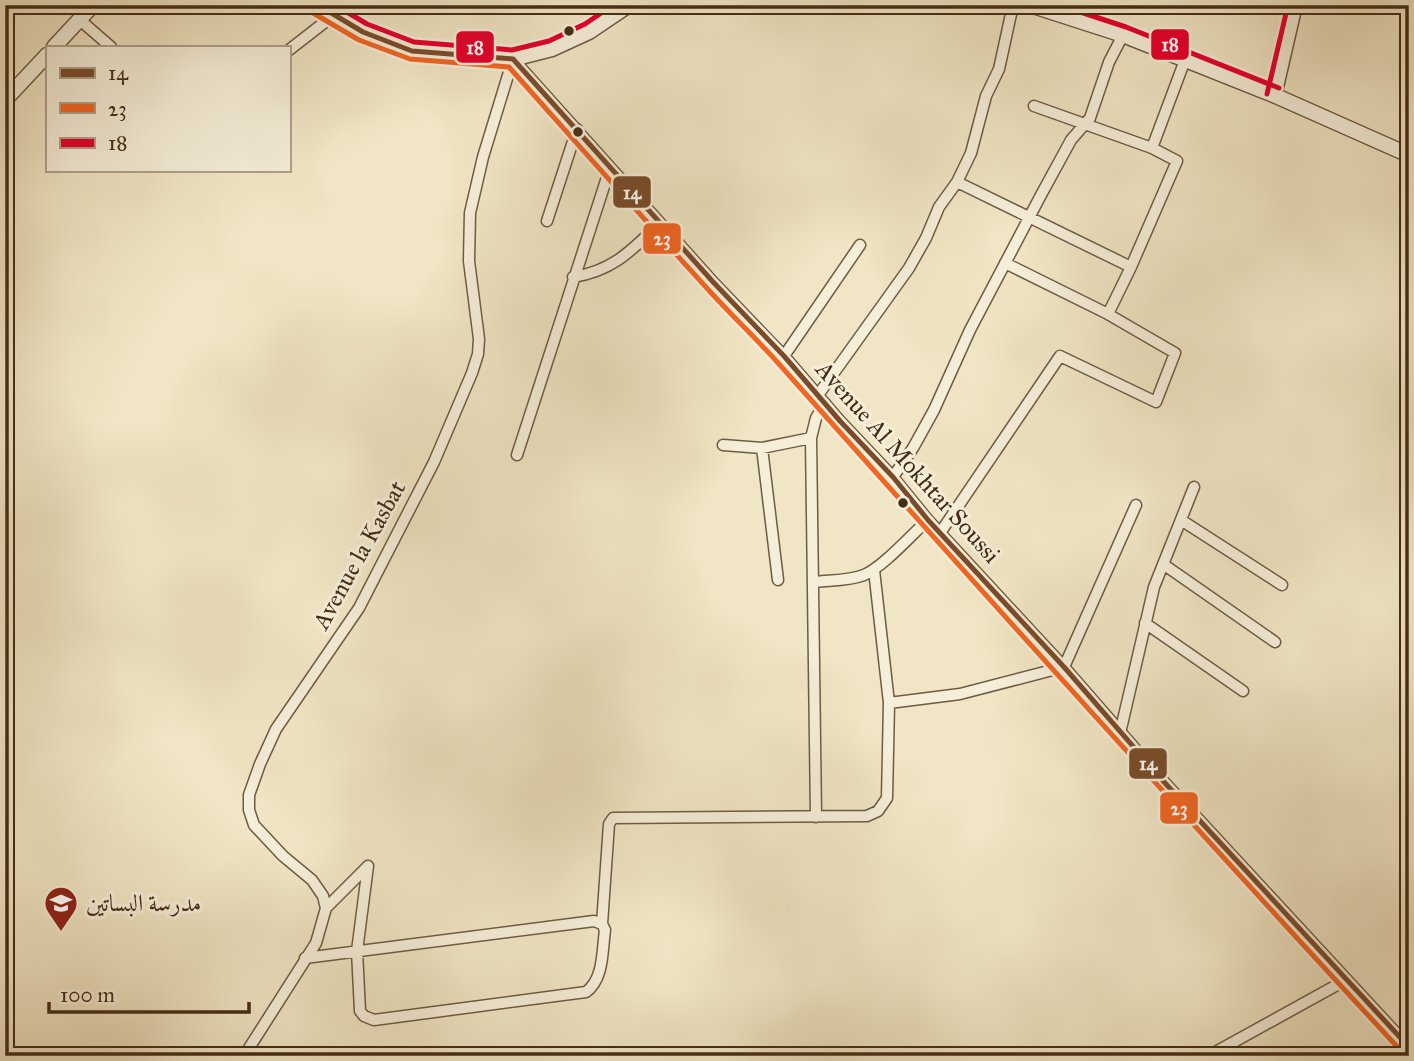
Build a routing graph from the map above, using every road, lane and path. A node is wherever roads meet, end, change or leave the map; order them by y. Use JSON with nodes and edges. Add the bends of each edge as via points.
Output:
{"nodes":[{"id":1,"x":93,"y":5,"type":"edge"},
{"id":2,"x":318,"y":5,"type":"edge"},
{"id":3,"x":629,"y":5,"type":"edge"},
{"id":4,"x":1013,"y":5,"type":"edge"},
{"id":5,"x":1030,"y":5,"type":"edge"},
{"id":6,"x":1297,"y":5,"type":"edge"},
{"id":7,"x":334,"y":15,"type":"junction"},
{"id":8,"x":80,"y":20,"type":"junction"},
{"id":9,"x":1123,"y":35,"type":"junction"},
{"id":10,"x":55,"y":46,"type":"edge"},
{"id":11,"x":110,"y":46,"type":"edge"},
{"id":12,"x":290,"y":49,"type":"edge"},
{"id":13,"x":46,"y":56,"type":"edge"},
{"id":14,"x":513,"y":59,"type":"junction"},
{"id":15,"x":1185,"y":60,"type":"junction"},
{"id":16,"x":1276,"y":96,"type":"junction"},
{"id":17,"x":5,"y":100,"type":"edge"},
{"id":18,"x":1034,"y":106,"type":"dead end"},
{"id":19,"x":1084,"y":124,"type":"junction"},
{"id":20,"x":577,"y":129,"type":"junction"},
{"id":21,"x":1152,"y":148,"type":"junction"},
{"id":22,"x":1409,"y":155,"type":"edge"},
{"id":23,"x":610,"y":168,"type":"junction"},
{"id":24,"x":957,"y":182,"type":"junction"},
{"id":25,"x":1029,"y":216,"type":"junction"},
{"id":26,"x":547,"y":221,"type":"dead end"},
{"id":27,"x":660,"y":223,"type":"junction"},
{"id":28,"x":860,"y":245,"type":"dead end"},
{"id":29,"x":1005,"y":262,"type":"junction"},
{"id":30,"x":1131,"y":267,"type":"junction"},
{"id":31,"x":573,"y":277,"type":"junction"},
{"id":32,"x":1108,"y":314,"type":"junction"},
{"id":33,"x":784,"y":356,"type":"junction"},
{"id":34,"x":822,"y":399,"type":"junction"},
{"id":35,"x":811,"y":438,"type":"junction"},
{"id":36,"x":723,"y":445,"type":"dead end"},
{"id":37,"x":762,"y":448,"type":"junction"},
{"id":38,"x":517,"y":455,"type":"dead end"},
{"id":39,"x":893,"y":477,"type":"junction"},
{"id":40,"x":1194,"y":487,"type":"dead end"},
{"id":41,"x":1136,"y":505,"type":"dead end"},
{"id":42,"x":928,"y":520,"type":"junction"},
{"id":43,"x":1181,"y":520,"type":"junction"},
{"id":44,"x":940,"y":533,"type":"junction"},
{"id":45,"x":1163,"y":564,"type":"junction"},
{"id":46,"x":874,"y":570,"type":"junction"},
{"id":47,"x":778,"y":580,"type":"dead end"},
{"id":48,"x":814,"y":582,"type":"junction"},
{"id":49,"x":1282,"y":585,"type":"dead end"},
{"id":50,"x":1145,"y":623,"type":"junction"},
{"id":51,"x":1275,"y":642,"type":"dead end"},
{"id":52,"x":1064,"y":667,"type":"junction"},
{"id":53,"x":1243,"y":691,"type":"dead end"},
{"id":54,"x":889,"y":702,"type":"junction"},
{"id":55,"x":1120,"y":733,"type":"junction"},
{"id":56,"x":816,"y":817,"type":"junction"},
{"id":57,"x":326,"y":908,"type":"junction"},
{"id":58,"x":602,"y":924,"type":"junction"},
{"id":59,"x":357,"y":951,"type":"junction"},
{"id":60,"x":305,"y":958,"type":"junction"},
{"id":61,"x":1346,"y":980,"type":"junction"},
{"id":62,"x":1409,"y":1047,"type":"edge"},
{"id":63,"x":1212,"y":1054,"type":"edge"},
{"id":64,"x":244,"y":1056,"type":"edge"}],
"edges":[{"from":1,"to":8,"type":"street"},
{"from":2,"to":7,"type":"street"},
{"from":3,"to":14,"type":"street","via":[[589,32],[552,49]]},
{"from":4,"to":24,"type":"street","via":[[999,69]]},
{"from":5,"to":9,"type":"street"},
{"from":6,"to":16,"type":"street"},
{"from":7,"to":12,"type":"street"},
{"from":7,"to":14,"type":"street","via":[[412,51]]},
{"from":8,"to":10,"type":"street"},
{"from":8,"to":11,"type":"street"},
{"from":9,"to":15,"type":"street"},
{"from":9,"to":19,"type":"street","via":[[1095,108]]},
{"from":13,"to":17,"type":"street"},
{"from":14,"to":20,"type":"street","name":"Avenue Al Mokhtar Soussi"},
{"from":14,"to":57,"type":"street","name":"Avenue la Kasbat","via":[[470,213],[468,261],[479,339],[469,381],[434,462],[359,607],[276,729],[248,795],[254,825],[312,880]]},
{"from":15,"to":16,"type":"street"},
{"from":15,"to":21,"type":"street"},
{"from":16,"to":22,"type":"street"},
{"from":18,"to":19,"type":"street"},
{"from":19,"to":21,"type":"street"},
{"from":19,"to":25,"type":"street"},
{"from":20,"to":23,"type":"street","name":"Avenue Al Mokhtar Soussi"},
{"from":20,"to":26,"type":"street"},
{"from":21,"to":30,"type":"street","via":[[1177,160]]},
{"from":23,"to":27,"type":"street","name":"Avenue Al Mokhtar Soussi"},
{"from":23,"to":31,"type":"street"},
{"from":24,"to":25,"type":"street"},
{"from":24,"to":34,"type":"street","via":[[939,207],[909,268]]},
{"from":25,"to":29,"type":"street"},
{"from":25,"to":30,"type":"street"},
{"from":27,"to":31,"type":"street","via":[[621,259]]},
{"from":27,"to":33,"type":"street","name":"Avenue Al Mokhtar Soussi"},
{"from":28,"to":33,"type":"street"},
{"from":29,"to":32,"type":"street"},
{"from":29,"to":39,"type":"street","via":[[934,410]]},
{"from":30,"to":32,"type":"street"},
{"from":31,"to":38,"type":"street"},
{"from":32,"to":44,"type":"street","via":[[1175,353],[1156,402],[1059,356]]},
{"from":33,"to":34,"type":"street","name":"Avenue Al Mokhtar Soussi"},
{"from":34,"to":35,"type":"street"},
{"from":34,"to":39,"type":"street","name":"Avenue Al Mokhtar Soussi"},
{"from":35,"to":37,"type":"street"},
{"from":35,"to":48,"type":"street"},
{"from":36,"to":37,"type":"street"},
{"from":37,"to":47,"type":"street"},
{"from":39,"to":42,"type":"street","name":"Avenue Al Mokhtar Soussi"},
{"from":40,"to":43,"type":"street"},
{"from":41,"to":52,"type":"street"},
{"from":42,"to":44,"type":"street","name":"Avenue Al Mokhtar Soussi"},
{"from":42,"to":46,"type":"street"},
{"from":43,"to":45,"type":"street"},
{"from":43,"to":49,"type":"street"},
{"from":44,"to":52,"type":"street","name":"Avenue Al Mokhtar Soussi"},
{"from":45,"to":50,"type":"street"},
{"from":45,"to":51,"type":"street"},
{"from":46,"to":48,"type":"street","via":[[863,576]]},
{"from":46,"to":54,"type":"street"},
{"from":48,"to":56,"type":"street"},
{"from":50,"to":53,"type":"street"},
{"from":50,"to":55,"type":"street"},
{"from":52,"to":54,"type":"street","via":[[960,694]]},
{"from":52,"to":55,"type":"street","name":"Avenue Al Mokhtar Soussi"},
{"from":54,"to":56,"type":"street","via":[[887,798],[878,811],[867,816]]},
{"from":55,"to":61,"type":"street","name":"Avenue Al Mokhtar Soussi"},
{"from":56,"to":58,"type":"street","via":[[613,818]]},
{"from":57,"to":59,"type":"street","via":[[368,866]]},
{"from":57,"to":60,"type":"street","via":[[316,943]]},
{"from":58,"to":59,"type":"street","via":[[594,921]]},
{"from":58,"to":59,"type":"street","via":[[598,978],[586,992],[374,1020],[360,1011]]},
{"from":59,"to":60,"type":"street"},
{"from":60,"to":64,"type":"street"},
{"from":61,"to":62,"type":"street","name":"Avenue Al Mokhtar Soussi"},
{"from":61,"to":63,"type":"street"}]}
